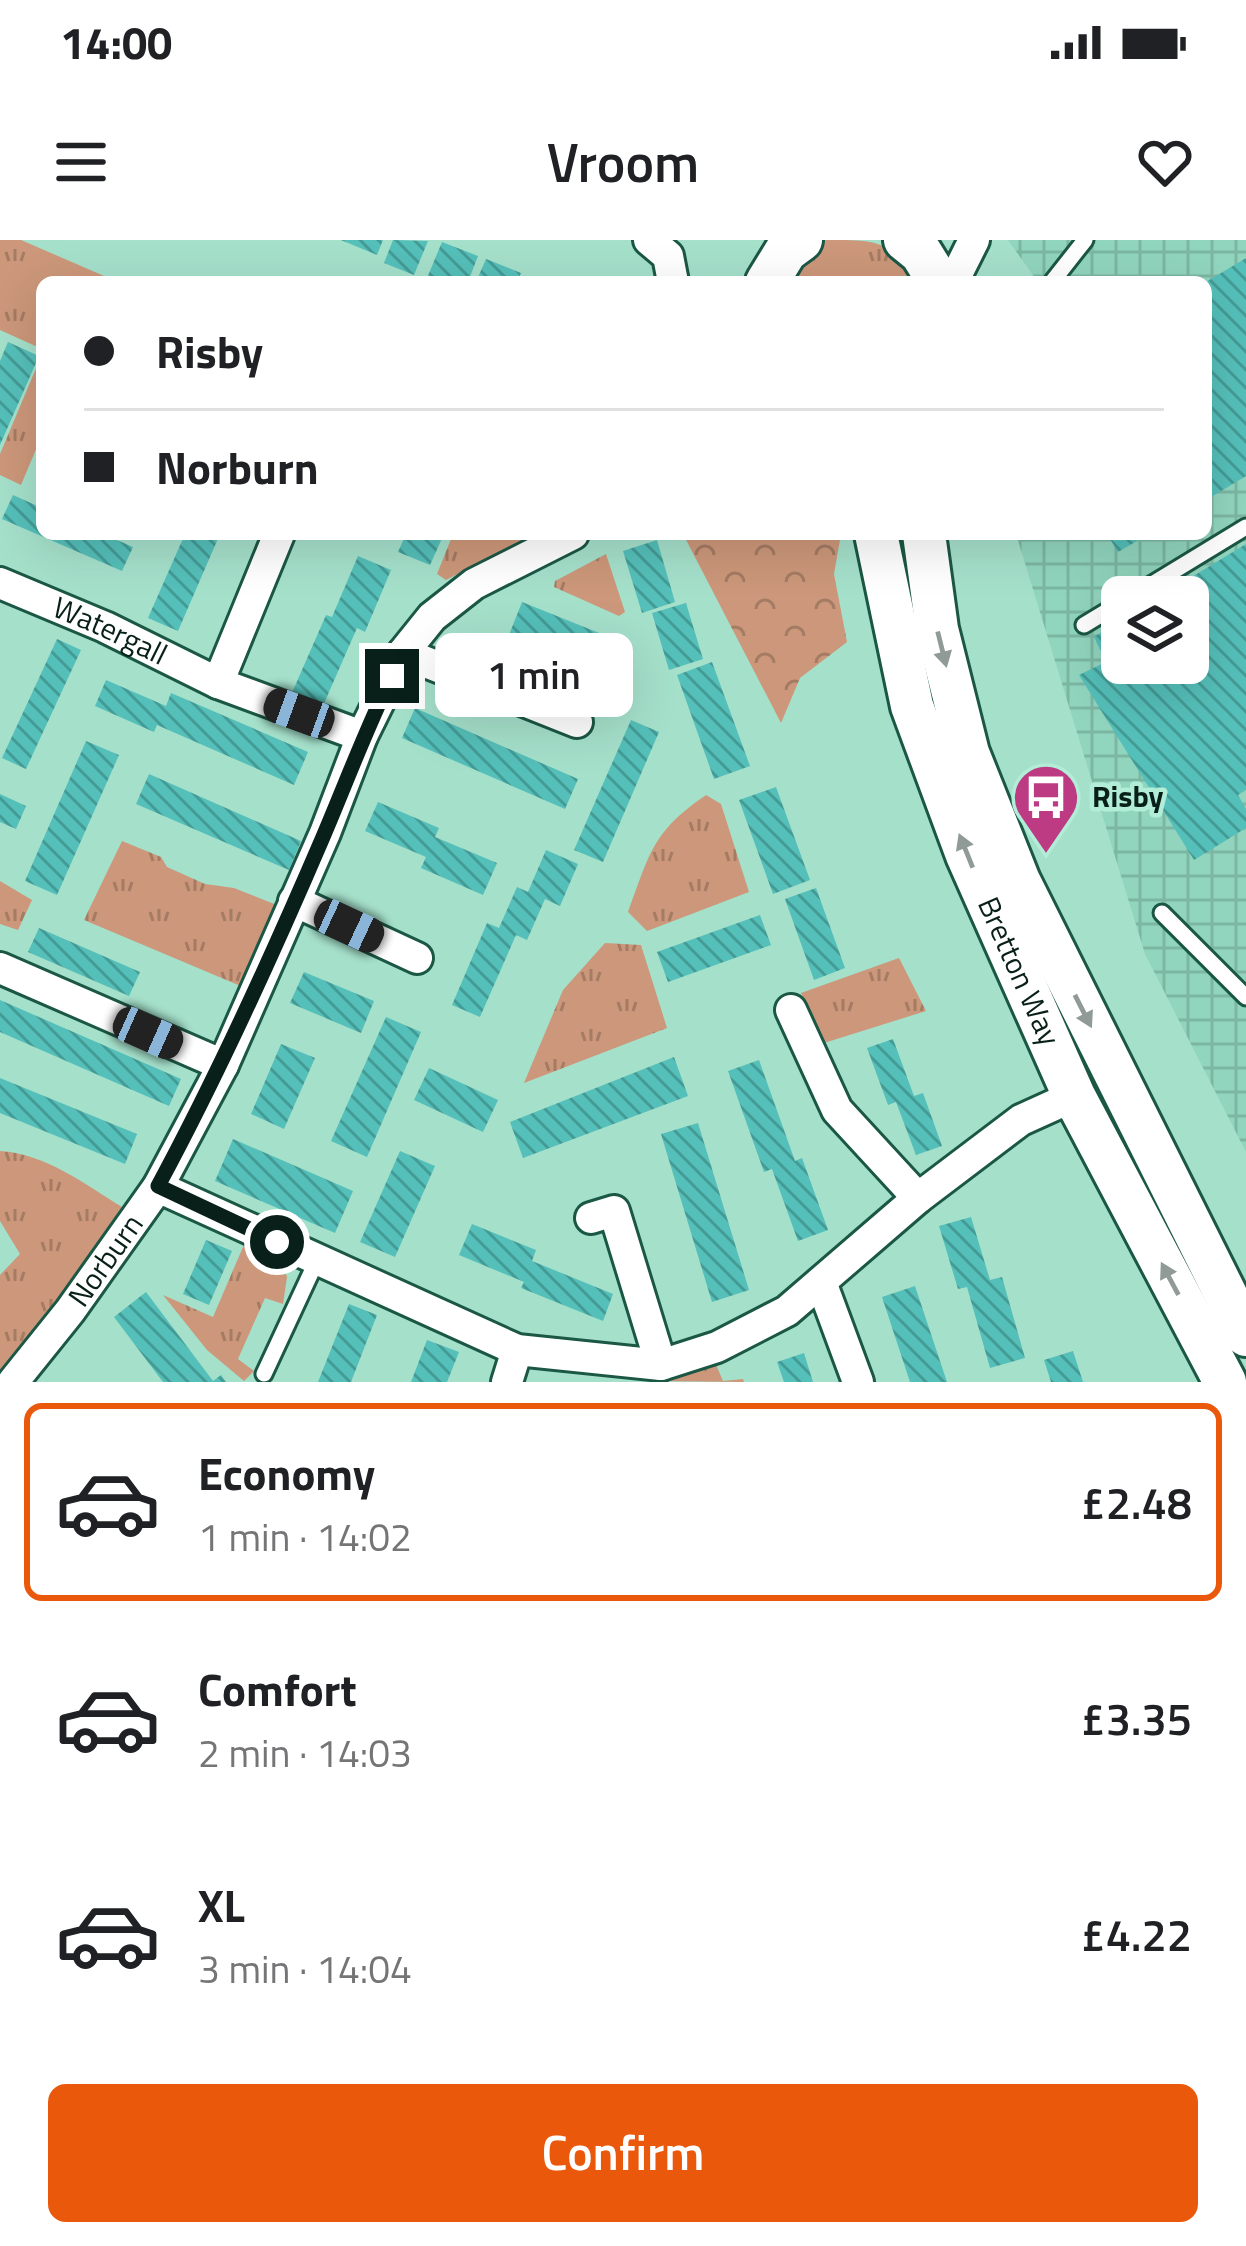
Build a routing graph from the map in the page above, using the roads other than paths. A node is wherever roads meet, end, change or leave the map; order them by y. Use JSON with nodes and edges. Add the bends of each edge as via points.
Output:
{"nodes":[{"id":1,"x":649,"y":240,"type":"edge"},
{"id":2,"x":801,"y":240,"type":"edge"},
{"id":3,"x":905,"y":240,"type":"edge"},
{"id":4,"x":974,"y":240,"type":"edge"},
{"id":5,"x":1085,"y":240,"type":"edge"},
{"id":6,"x":766,"y":265,"type":"edge"},
{"id":7,"x":672,"y":276,"type":"edge"},
{"id":8,"x":935,"y":276,"type":"edge"},
{"id":9,"x":956,"y":276,"type":"edge"},
{"id":10,"x":1057,"y":276,"type":"edge"},
{"id":11,"x":1246,"y":527,"type":"edge"},
{"id":12,"x":277,"y":540,"type":"edge"},
{"id":13,"x":561,"y":540,"type":"edge"},
{"id":14,"x":877,"y":540,"type":"edge"},
{"id":15,"x":925,"y":540,"type":"edge"},
{"id":16,"x":1166,"y":576,"type":"edge"},
{"id":17,"x":0,"y":583,"type":"edge"},
{"id":18,"x":1101,"y":615,"type":"edge"},
{"id":19,"x":1084,"y":625,"type":"dead end"},
{"id":20,"x":403,"y":653,"type":"junction"},
{"id":21,"x":218,"y":683,"type":"junction"},
{"id":22,"x":577,"y":722,"type":"dead end"},
{"id":23,"x":362,"y":736,"type":"junction"},
{"id":24,"x":293,"y":902,"type":"junction"},
{"id":25,"x":1162,"y":913,"type":"dead end"},
{"id":26,"x":417,"y":958,"type":"dead end"},
{"id":27,"x":0,"y":968,"type":"edge"},
{"id":28,"x":1246,"y":997,"type":"edge"},
{"id":29,"x":791,"y":1010,"type":"dead end"},
{"id":30,"x":223,"y":1065,"type":"junction"},
{"id":31,"x":1074,"y":1096,"type":"junction"},
{"id":32,"x":158,"y":1186,"type":"junction"},
{"id":33,"x":918,"y":1198,"type":"junction"},
{"id":34,"x":591,"y":1218,"type":"dead end"},
{"id":35,"x":317,"y":1260,"type":"junction"},
{"id":36,"x":821,"y":1282,"type":"junction"},
{"id":37,"x":1246,"y":1335,"type":"edge"},
{"id":38,"x":517,"y":1350,"type":"junction"},
{"id":39,"x":661,"y":1364,"type":"junction"},
{"id":40,"x":264,"y":1374,"type":"dead end"},
{"id":41,"x":13,"y":1382,"type":"edge"},
{"id":42,"x":507,"y":1382,"type":"edge"},
{"id":43,"x":859,"y":1382,"type":"edge"},
{"id":44,"x":1225,"y":1382,"type":"edge"}],
"edges":[{"from":1,"to":7,"type":"street","via":[[668,256]]},
{"from":2,"to":6,"type":"street"},
{"from":3,"to":8,"type":"street"},
{"from":4,"to":9,"type":"street"},
{"from":5,"to":10,"type":"lane"},
{"from":11,"to":16,"type":"lane"},
{"from":12,"to":21,"type":"street"},
{"from":13,"to":20,"type":"street","name":"Norburn","via":[[474,584],[432,616]]},
{"from":31,"to":14,"type":"street","name":"Bretton Way","one_way":true,"via":[[967,855],[912,706]]},
{"from":15,"to":37,"type":"street","name":"Bretton Way","one_way":true,"via":[[968,753],[1018,881]]},
{"from":17,"to":21,"type":"street","name":"Watergall"},
{"from":18,"to":19,"type":"lane"},
{"from":20,"to":22,"type":"street"},
{"from":20,"to":23,"type":"street","name":"Norburn"},
{"from":21,"to":23,"type":"street","name":"Watergall"},
{"from":23,"to":24,"type":"street","name":"Norburn"},
{"from":24,"to":26,"type":"street"},
{"from":24,"to":30,"type":"street","name":"Norburn"},
{"from":25,"to":28,"type":"lane"},
{"from":27,"to":30,"type":"street"},
{"from":29,"to":33,"type":"street","via":[[837,1110]]},
{"from":30,"to":32,"type":"street","name":"Norburn"},
{"from":31,"to":33,"type":"street","via":[[1021,1120]]},
{"from":44,"to":31,"type":"street","name":"Bretton Way","one_way":true},
{"from":32,"to":35,"type":"street"},
{"from":32,"to":41,"type":"street","name":"Norburn"},
{"from":33,"to":36,"type":"street"},
{"from":34,"to":39,"type":"street","via":[[614,1210]]},
{"from":35,"to":38,"type":"street"},
{"from":35,"to":40,"type":"lane"},
{"from":36,"to":39,"type":"street","via":[[787,1311],[717,1347]]},
{"from":36,"to":43,"type":"street"},
{"from":38,"to":39,"type":"street"},
{"from":38,"to":42,"type":"street"}]}
